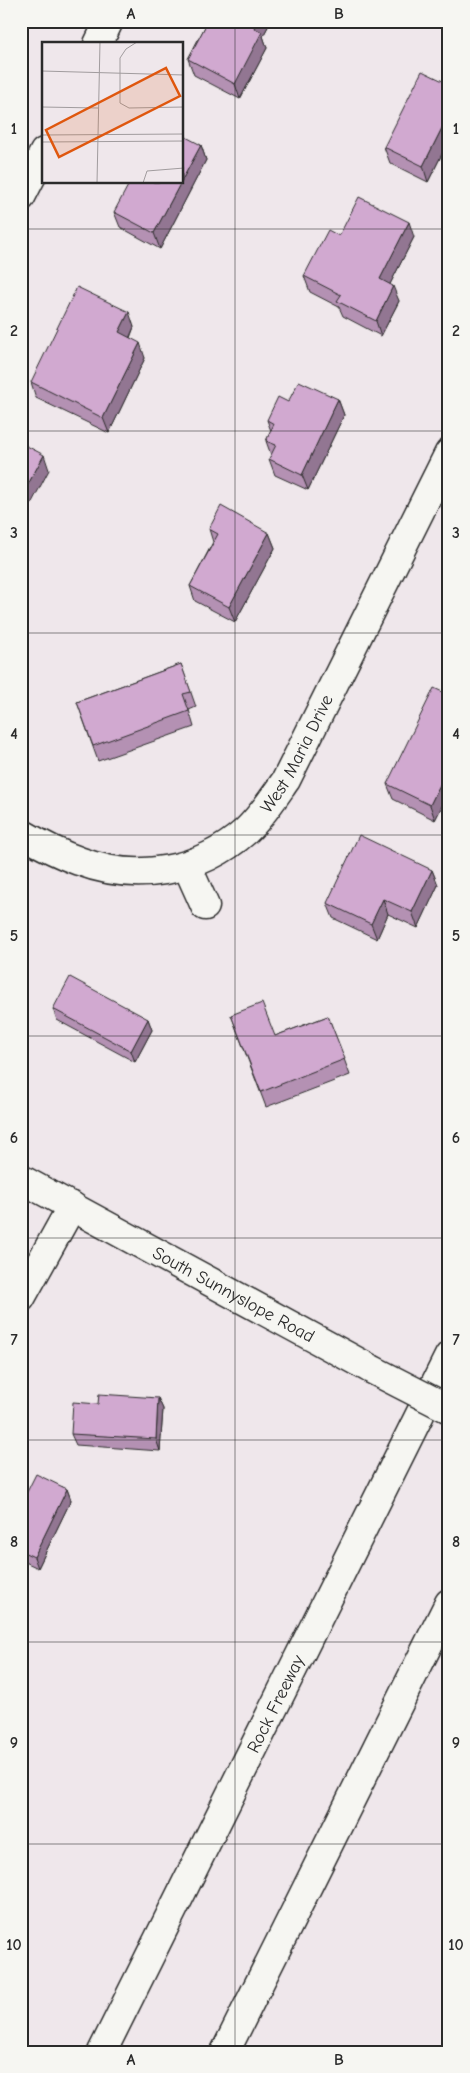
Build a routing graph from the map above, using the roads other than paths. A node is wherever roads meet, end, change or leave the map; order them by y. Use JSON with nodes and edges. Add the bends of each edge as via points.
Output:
{"nodes":[{"id":1,"x":109,"y":21,"type":"edge"},
{"id":2,"x":99,"y":42,"type":"edge"},
{"id":3,"x":42,"y":156,"type":"edge"},
{"id":4,"x":21,"y":197,"type":"edge"},
{"id":5,"x":449,"y":453,"type":"edge"},
{"id":6,"x":21,"y":833,"type":"edge"},
{"id":7,"x":187,"y":866,"type":"junction"},
{"id":8,"x":205,"y":906,"type":"dead end"},
{"id":9,"x":21,"y":1179,"type":"edge"},
{"id":10,"x":72,"y":1206,"type":"junction"},
{"id":11,"x":21,"y":1298,"type":"edge"},
{"id":12,"x":449,"y":1356,"type":"edge"},
{"id":13,"x":449,"y":1409,"type":"edge"},
{"id":14,"x":449,"y":1603,"type":"edge"},
{"id":15,"x":102,"y":2052,"type":"edge"},
{"id":16,"x":225,"y":2052,"type":"edge"}],
"edges":[{"from":1,"to":2,"type":"main road"},
{"from":3,"to":4,"type":"main road"},
{"from":5,"to":7,"type":"main road","name":"West Maria Drive","via":[[286,780],[247,830],[220,851]]},
{"from":6,"to":7,"type":"main road","name":"West Maria Drive","via":[[81,862],[121,871],[156,872]]},
{"from":7,"to":8,"type":"main road"},
{"from":9,"to":10,"type":"main road","name":"South Sunnyslope Road"},
{"from":10,"to":11,"type":"main road"},
{"from":10,"to":13,"type":"main road","name":"South Sunnyslope Road","bridge":true},
{"from":12,"to":15,"type":"main road","name":"Rock Freeway"},
{"from":14,"to":16,"type":"main road"}]}
